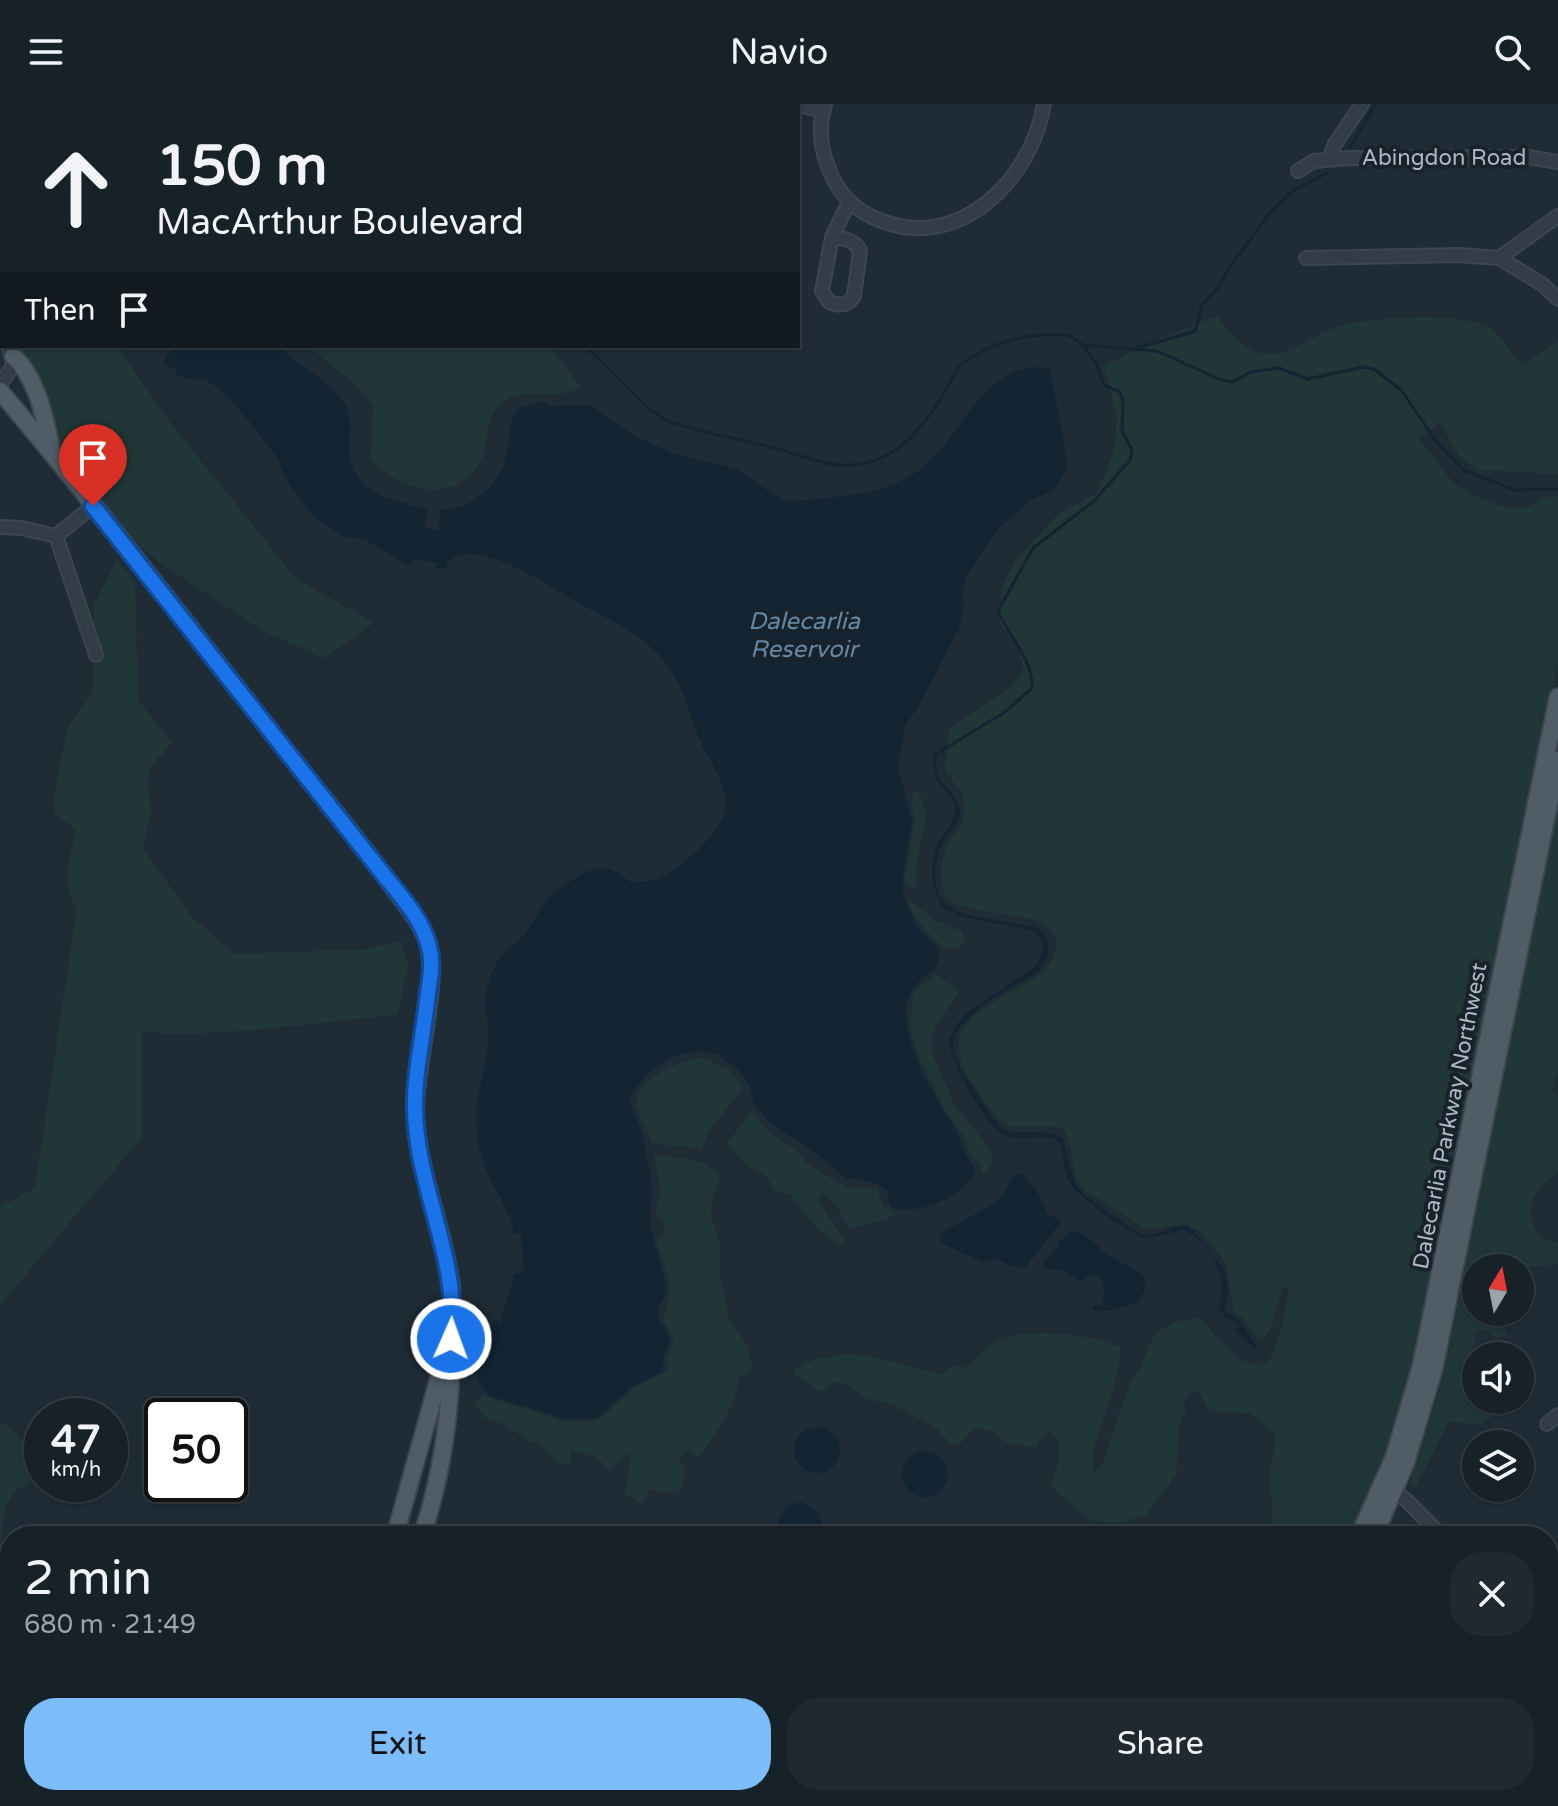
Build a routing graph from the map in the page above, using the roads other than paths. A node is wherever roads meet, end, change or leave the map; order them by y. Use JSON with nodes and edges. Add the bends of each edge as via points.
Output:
{"nodes":[{"id":1,"x":800,"y":104,"type":"edge"},
{"id":2,"x":1044,"y":104,"type":"edge"},
{"id":3,"x":1362,"y":104,"type":"edge"},
{"id":4,"x":824,"y":107,"type":"edge"},
{"id":5,"x":1329,"y":159,"type":"junction"},
{"id":6,"x":1558,"y":162,"type":"edge"},
{"id":7,"x":1298,"y":171,"type":"dead end"},
{"id":8,"x":849,"y":202,"type":"junction"},
{"id":9,"x":1558,"y":216,"type":"edge"},
{"id":10,"x":832,"y":237,"type":"junction"},
{"id":11,"x":1306,"y":258,"type":"dead end"},
{"id":12,"x":1499,"y":258,"type":"junction"},
{"id":13,"x":1558,"y":299,"type":"edge"},
{"id":14,"x":11,"y":351,"type":"edge"},
{"id":15,"x":0,"y":388,"type":"edge"},
{"id":16,"x":51,"y":450,"type":"junction"},
{"id":17,"x":93,"y":506,"type":"junction"},
{"id":18,"x":0,"y":527,"type":"edge"},
{"id":19,"x":56,"y":536,"type":"junction"},
{"id":20,"x":96,"y":655,"type":"dead end"},
{"id":21,"x":1558,"y":697,"type":"edge"},
{"id":22,"x":1558,"y":760,"type":"edge"},
{"id":23,"x":451,"y":1339,"type":"junction"},
{"id":24,"x":1389,"y":1488,"type":"junction"},
{"id":25,"x":398,"y":1526,"type":"edge"},
{"id":26,"x":425,"y":1526,"type":"edge"},
{"id":27,"x":1365,"y":1526,"type":"edge"},
{"id":28,"x":1377,"y":1526,"type":"edge"},
{"id":29,"x":1431,"y":1526,"type":"edge"}],
"edges":[{"from":1,"to":4,"type":"street"},
{"from":2,"to":8,"type":"street","via":[[1036,139],[1019,171],[969,215],[912,229],[874,219]]},
{"from":3,"to":5,"type":"street"},
{"from":4,"to":8,"type":"street","via":[[825,158]]},
{"from":5,"to":6,"type":"street","name":"Abingdon Road","via":[[1528,157]]},
{"from":5,"to":7,"type":"street"},
{"from":8,"to":10,"type":"street"},
{"from":9,"to":12,"type":"street"},
{"from":10,"to":10,"type":"street","via":[[848,239],[860,250],[854,296],[844,304],[829,302],[822,291]]},
{"from":11,"to":12,"type":"street"},
{"from":12,"to":13,"type":"street"},
{"from":14,"to":15,"type":"street","via":[[12,370]]},
{"from":14,"to":16,"type":"main road","via":[[44,413]]},
{"from":15,"to":16,"type":"main road"},
{"from":16,"to":17,"type":"main road"},
{"from":17,"to":19,"type":"street"},
{"from":17,"to":23,"type":"main road","via":[[419,922],[430,950],[431,971],[416,1085],[416,1130],[451,1281]]},
{"from":18,"to":19,"type":"street"},
{"from":19,"to":20,"type":"street"},
{"from":21,"to":24,"type":"main road","name":"Dalecarlia Parkway Northwest","via":[[1424,1353]]},
{"from":22,"to":24,"type":"main road","name":"Dalecarlia Parkway Northwest","via":[[1440,1343],[1422,1413]]},
{"from":23,"to":25,"type":"main road"},
{"from":23,"to":26,"type":"main road","via":[[440,1466]]},
{"from":24,"to":27,"type":"main road","name":"Dalecarlia Parkway Northwest"},
{"from":24,"to":28,"type":"main road","name":"Dalecarlia Parkway Northwest"},
{"from":24,"to":29,"type":"street"}]}
